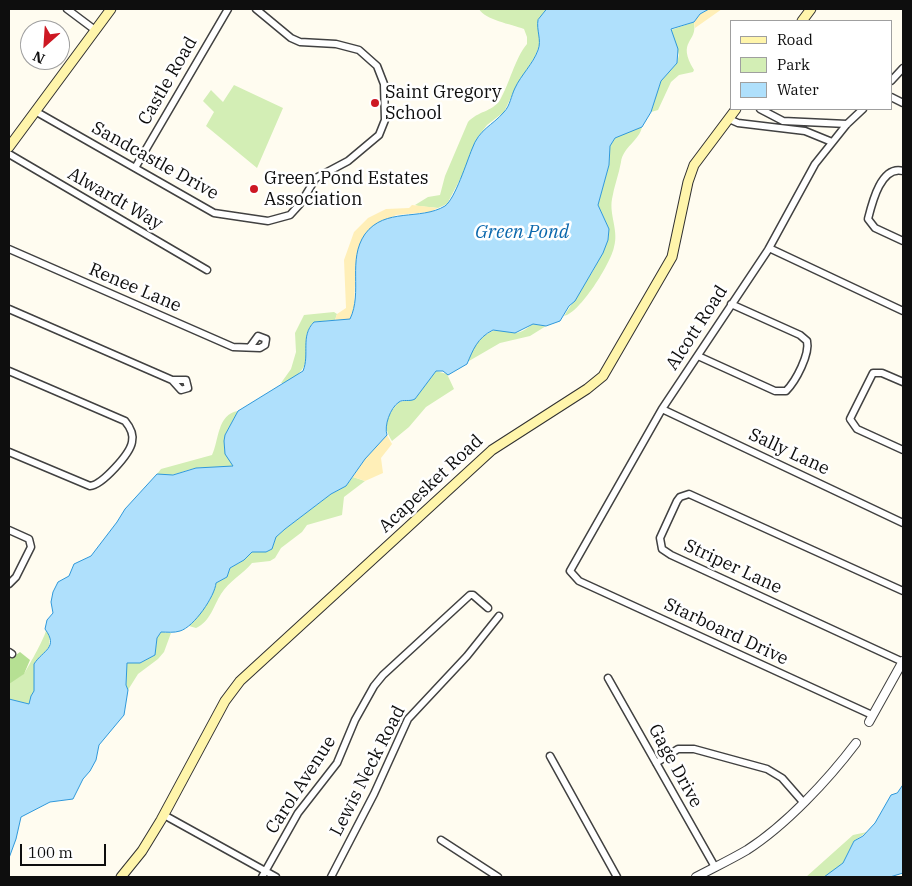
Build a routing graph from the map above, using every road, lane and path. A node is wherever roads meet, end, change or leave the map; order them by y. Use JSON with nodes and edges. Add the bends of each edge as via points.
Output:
{"nodes":[{"id":1,"x":66,"y":9,"type":"edge"},
{"id":2,"x":111,"y":9,"type":"edge"},
{"id":3,"x":228,"y":9,"type":"edge"},
{"id":4,"x":256,"y":9,"type":"edge"},
{"id":5,"x":811,"y":9,"type":"edge"},
{"id":6,"x":803,"y":20,"type":"edge"},
{"id":7,"x":95,"y":30,"type":"junction"},
{"id":8,"x":903,"y":68,"type":"edge"},
{"id":9,"x":892,"y":80,"type":"edge"},
{"id":10,"x":735,"y":110,"type":"edge"},
{"id":11,"x":762,"y":110,"type":"edge"},
{"id":12,"x":862,"y":110,"type":"edge"},
{"id":13,"x":36,"y":111,"type":"junction"},
{"id":14,"x":729,"y":119,"type":"junction"},
{"id":15,"x":847,"y":124,"type":"junction"},
{"id":16,"x":832,"y":142,"type":"junction"},
{"id":17,"x":9,"y":147,"type":"edge"},
{"id":18,"x":9,"y":154,"type":"edge"},
{"id":19,"x":135,"y":168,"type":"junction"},
{"id":20,"x":903,"y":171,"type":"edge"},
{"id":21,"x":903,"y":241,"type":"edge"},
{"id":22,"x":769,"y":248,"type":"junction"},
{"id":23,"x":9,"y":249,"type":"edge"},
{"id":24,"x":207,"y":270,"type":"dead end"},
{"id":25,"x":731,"y":304,"type":"junction"},
{"id":26,"x":9,"y":309,"type":"edge"},
{"id":27,"x":903,"y":311,"type":"edge"},
{"id":28,"x":250,"y":347,"type":"dead end"},
{"id":29,"x":698,"y":356,"type":"junction"},
{"id":30,"x":9,"y":371,"type":"edge"},
{"id":31,"x":172,"y":380,"type":"dead end"},
{"id":32,"x":903,"y":382,"type":"edge"},
{"id":33,"x":662,"y":409,"type":"junction"},
{"id":34,"x":903,"y":450,"type":"edge"},
{"id":35,"x":9,"y":452,"type":"edge"},
{"id":36,"x":903,"y":523,"type":"edge"},
{"id":37,"x":9,"y":530,"type":"edge"},
{"id":38,"x":571,"y":573,"type":"joint"},
{"id":39,"x":9,"y":584,"type":"edge"},
{"id":40,"x":903,"y":591,"type":"edge"},
{"id":41,"x":488,"y":608,"type":"dead end"},
{"id":42,"x":498,"y":616,"type":"dead end"},
{"id":43,"x":903,"y":661,"type":"edge"},
{"id":44,"x":608,"y":678,"type":"dead end"},
{"id":45,"x":870,"y":719,"type":"joint"},
{"id":46,"x":856,"y":743,"type":"dead end"},
{"id":47,"x":550,"y":756,"type":"dead end"},
{"id":48,"x":656,"y":763,"type":"junction"},
{"id":49,"x":803,"y":802,"type":"junction"},
{"id":50,"x":164,"y":815,"type":"junction"},
{"id":51,"x":441,"y":840,"type":"dead end"},
{"id":52,"x":715,"y":868,"type":"junction"},
{"id":53,"x":264,"y":874,"type":"edge"},
{"id":54,"x":121,"y":877,"type":"edge"},
{"id":55,"x":276,"y":877,"type":"edge"},
{"id":56,"x":331,"y":877,"type":"edge"},
{"id":57,"x":498,"y":877,"type":"edge"},
{"id":58,"x":617,"y":877,"type":"edge"},
{"id":59,"x":696,"y":877,"type":"edge"}],
"edges":[{"from":1,"to":7,"type":"street"},
{"from":2,"to":7,"type":"main road"},
{"from":3,"to":19,"type":"street","name":"Castle Road"},
{"from":4,"to":19,"type":"street","name":"Sandcastle Drive","via":[[300,42],[347,46],[360,50],[372,60],[384,84],[385,120],[379,135],[348,161],[316,178],[290,215],[268,221],[214,213]]},
{"from":5,"to":6,"type":"main road"},
{"from":7,"to":13,"type":"main road"},
{"from":8,"to":9,"type":"street"},
{"from":10,"to":14,"type":"main road","name":"Acapesket Road"},
{"from":11,"to":15,"type":"street","via":[[783,120]]},
{"from":12,"to":15,"type":"street","name":"Alcott Road"},
{"from":13,"to":17,"type":"main road"},
{"from":13,"to":19,"type":"street","name":"Sandcastle Drive"},
{"from":14,"to":16,"type":"street","via":[[738,124],[805,130]]},
{"from":14,"to":50,"type":"main road","name":"Acapesket Road","via":[[694,165],[672,257],[602,376],[492,450],[240,681],[225,701]]},
{"from":15,"to":16,"type":"street","name":"Alcott Road"},
{"from":16,"to":22,"type":"street","name":"Alcott Road","via":[[810,172]]},
{"from":18,"to":24,"type":"street","name":"Alwardt Way"},
{"from":20,"to":21,"type":"street","via":[[892,171],[884,177],[868,219],[875,228]]},
{"from":22,"to":25,"type":"street","name":"Alcott Road"},
{"from":22,"to":27,"type":"street"},
{"from":23,"to":28,"type":"street","name":"Renee Lane","via":[[232,347]]},
{"from":25,"to":29,"type":"street","name":"Alcott Road"},
{"from":25,"to":29,"type":"street","via":[[800,334],[807,341],[808,350],[792,384],[786,390],[775,391]]},
{"from":26,"to":31,"type":"street"},
{"from":29,"to":33,"type":"street","name":"Alcott Road"},
{"from":30,"to":35,"type":"street","via":[[125,421],[133,436],[130,449],[104,480],[94,486]]},
{"from":32,"to":34,"type":"street","via":[[882,373],[873,373],[850,419],[857,429]]},
{"from":33,"to":36,"type":"street","name":"Sally Lane"},
{"from":33,"to":38,"type":"street","name":"Alcott Road","via":[[570,569]]},
{"from":37,"to":39,"type":"street","via":[[29,539],[31,548]]},
{"from":38,"to":45,"type":"street","name":"Starboard Drive","via":[[579,581]]},
{"from":40,"to":43,"type":"street","name":"Striper Lane","via":[[693,496],[680,496],[660,538],[662,549],[671,555]]},
{"from":41,"to":53,"type":"street","name":"Carol Avenue","via":[[470,595],[383,675],[364,703],[337,763],[307,800]]},
{"from":42,"to":56,"type":"street","name":"Lewis Neck Road","via":[[467,656],[408,719]]},
{"from":43,"to":45,"type":"street"},
{"from":44,"to":48,"type":"street","name":"Gage Drive"},
{"from":46,"to":49,"type":"street"},
{"from":47,"to":58,"type":"street"},
{"from":48,"to":49,"type":"street","via":[[678,749],[694,749],[767,769],[782,778]]},
{"from":48,"to":52,"type":"street","name":"Gage Drive"},
{"from":49,"to":52,"type":"street","via":[[759,841]]},
{"from":50,"to":53,"type":"street"},
{"from":50,"to":54,"type":"main road","name":"Acapesket Road"},
{"from":51,"to":57,"type":"street"},
{"from":52,"to":59,"type":"street"},
{"from":53,"to":55,"type":"street"}]}
